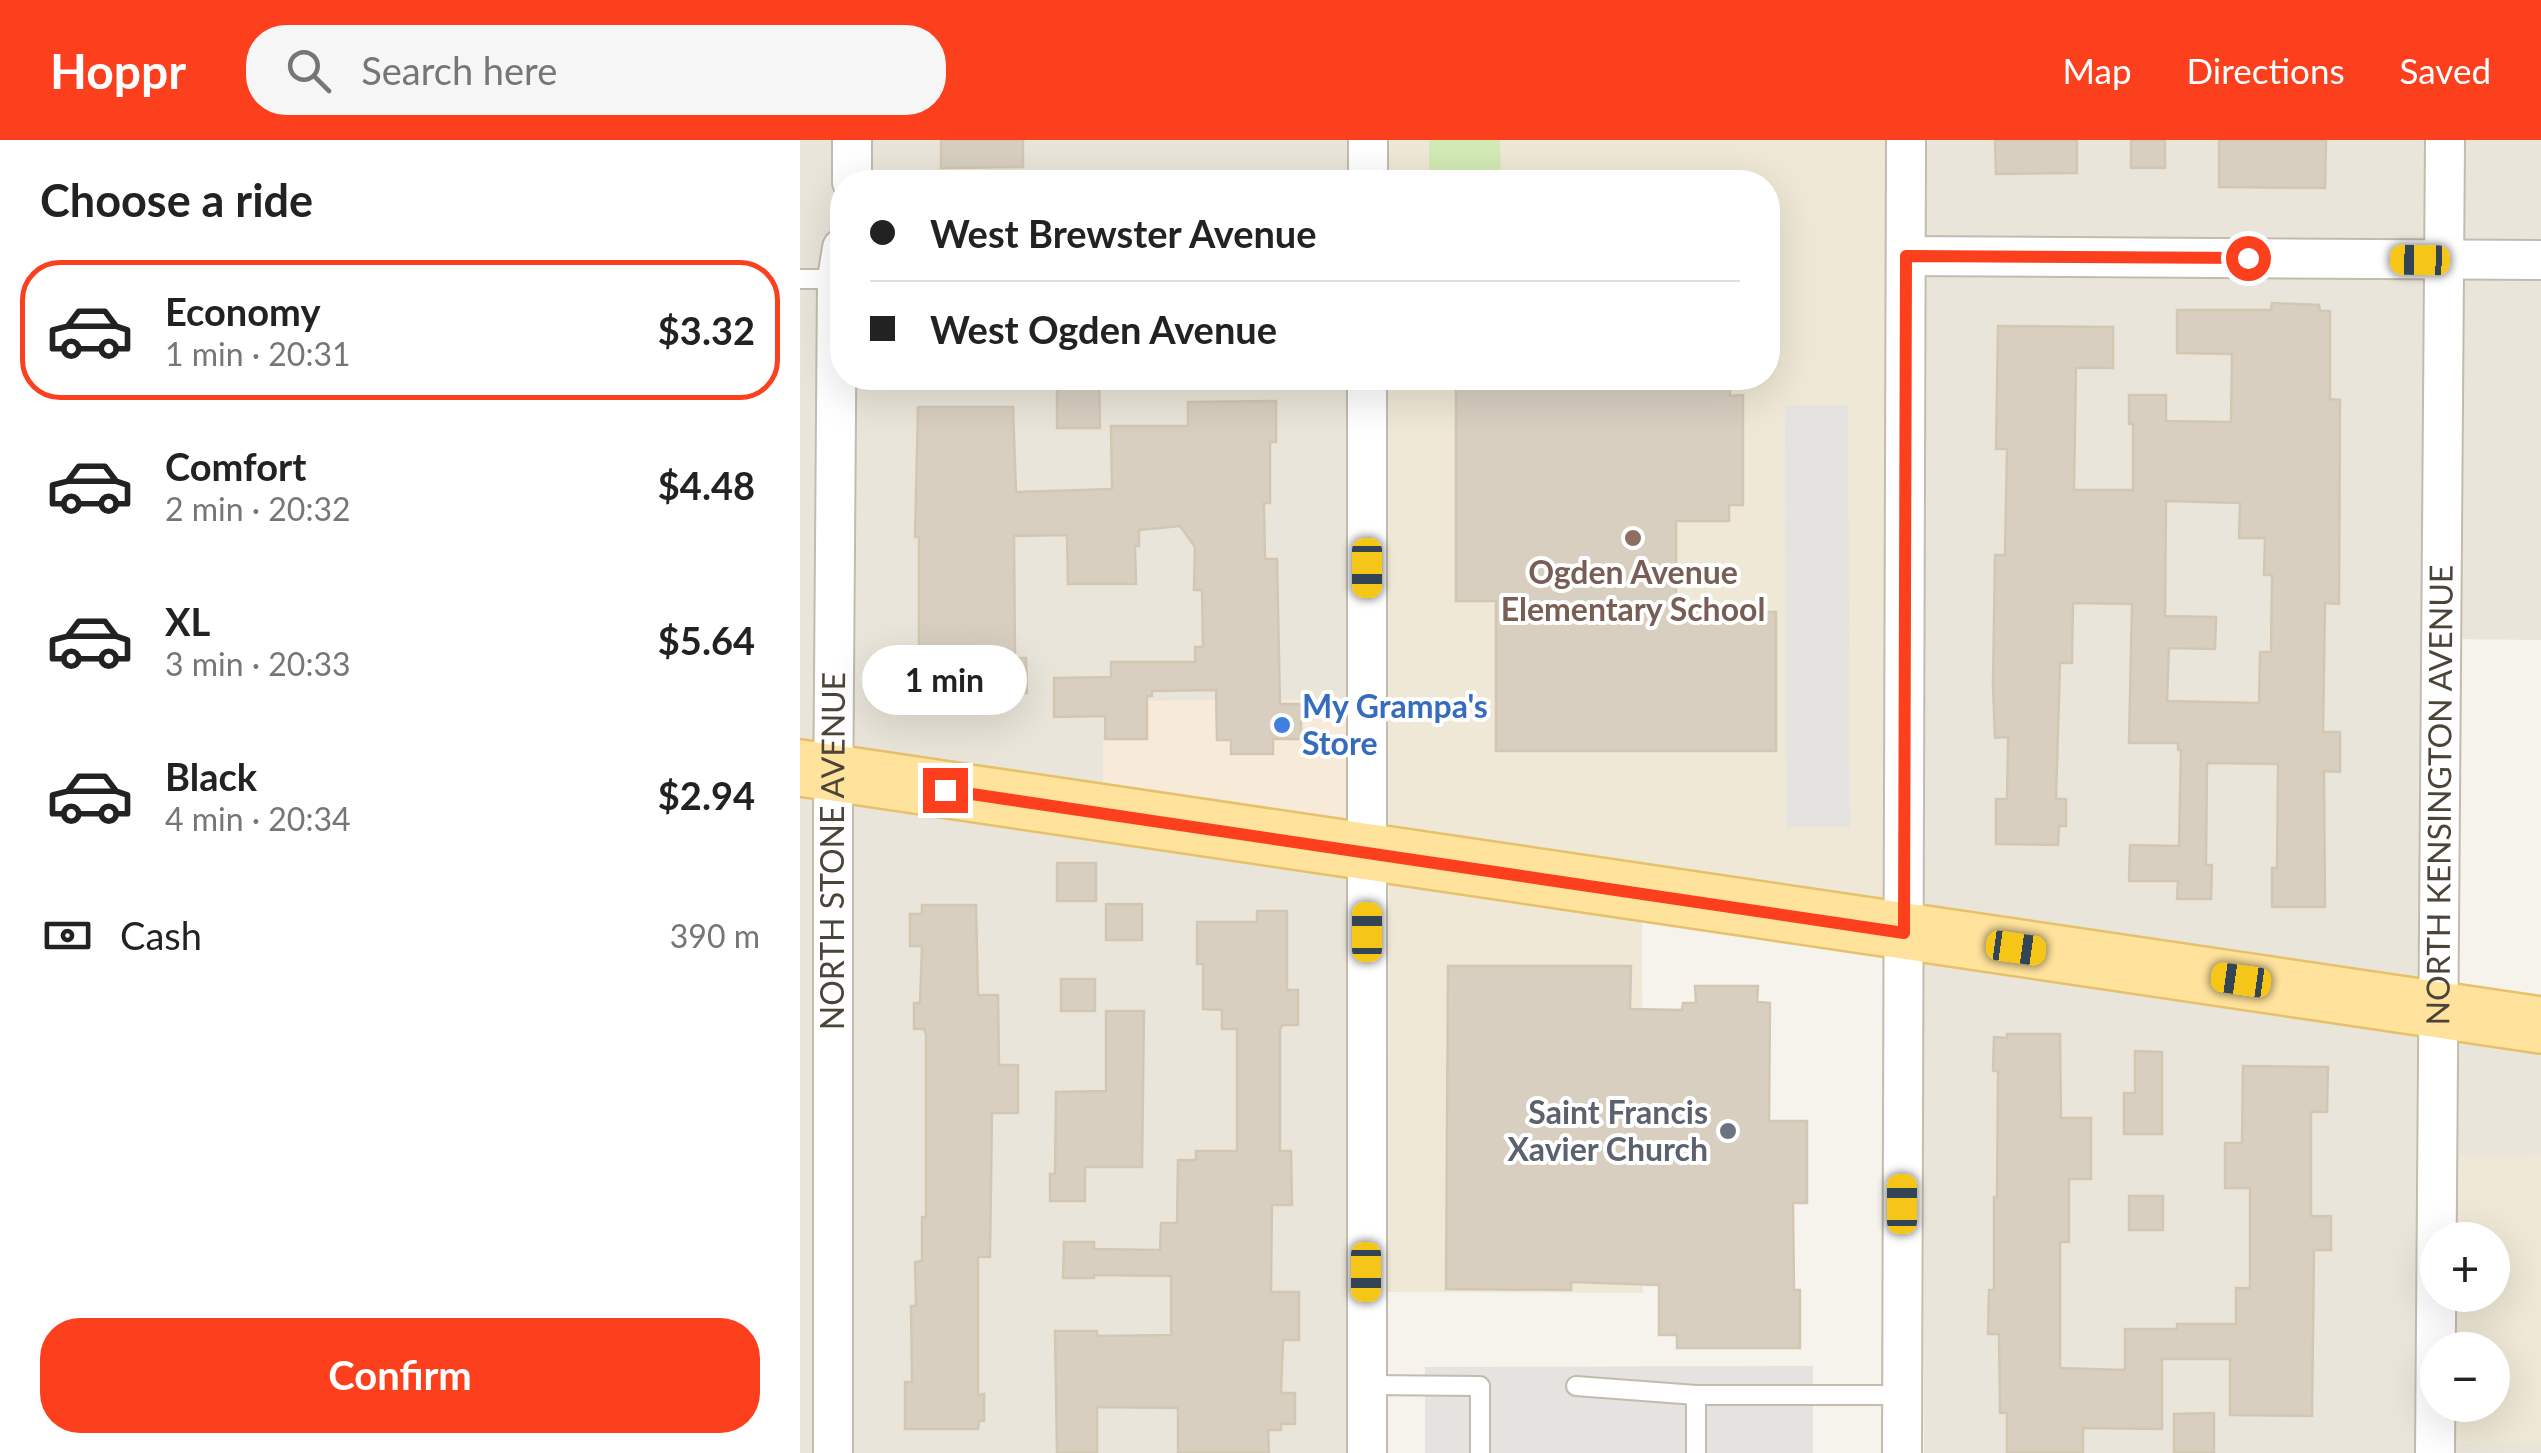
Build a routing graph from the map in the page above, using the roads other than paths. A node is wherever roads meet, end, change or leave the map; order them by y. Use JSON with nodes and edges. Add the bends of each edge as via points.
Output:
{"nodes":[{"id":1,"x":852,"y":140,"type":"edge"},
{"id":2,"x":1368,"y":140,"type":"edge"},
{"id":3,"x":1906,"y":140,"type":"edge"},
{"id":4,"x":2445,"y":140,"type":"edge"},
{"id":5,"x":852,"y":170,"type":"edge"},
{"id":6,"x":1368,"y":170,"type":"edge"},
{"id":7,"x":1906,"y":256,"type":"junction"},
{"id":8,"x":2444,"y":260,"type":"junction"},
{"id":9,"x":2541,"y":260,"type":"edge"},
{"id":10,"x":830,"y":271,"type":"edge"},
{"id":11,"x":1367,"y":390,"type":"edge"},
{"id":12,"x":816,"y":770,"type":"edge"},
{"id":13,"x":1367,"y":854,"type":"junction"},
{"id":14,"x":1904,"y":933,"type":"junction"},
{"id":15,"x":2437,"y":1008,"type":"junction"},
{"id":16,"x":2541,"y":1025,"type":"edge"},
{"id":17,"x":1366,"y":1386,"type":"junction"},
{"id":18,"x":1576,"y":1386,"type":"dead end"},
{"id":19,"x":1696,"y":1394,"type":"junction"},
{"id":20,"x":1902,"y":1395,"type":"junction"},
{"id":21,"x":833,"y":1453,"type":"edge"},
{"id":22,"x":1366,"y":1453,"type":"edge"},
{"id":23,"x":1480,"y":1453,"type":"edge"},
{"id":24,"x":1696,"y":1453,"type":"edge"},
{"id":25,"x":1902,"y":1453,"type":"edge"},
{"id":26,"x":2435,"y":1453,"type":"edge"}],
"edges":[{"from":1,"to":5,"type":"street"},
{"from":2,"to":6,"type":"street"},
{"from":3,"to":7,"type":"street"},
{"from":4,"to":8,"type":"street","name":"NORTH KENSINGTON AVENUE"},
{"from":7,"to":8,"type":"street"},
{"from":7,"to":14,"type":"street"},
{"from":8,"to":9,"type":"street"},
{"from":8,"to":15,"type":"street","name":"NORTH KENSINGTON AVENUE"},
{"from":10,"to":12,"type":"street","name":"NORTH STONE AVENUE"},
{"from":11,"to":13,"type":"street"},
{"from":12,"to":13,"type":"main road"},
{"from":12,"to":21,"type":"street","name":"NORTH STONE AVENUE"},
{"from":13,"to":14,"type":"main road"},
{"from":13,"to":17,"type":"street"},
{"from":14,"to":15,"type":"main road"},
{"from":14,"to":20,"type":"street"},
{"from":15,"to":16,"type":"main road"},
{"from":15,"to":26,"type":"street","name":"NORTH KENSINGTON AVENUE"},
{"from":17,"to":22,"type":"street"},
{"from":17,"to":23,"type":"lane","via":[[1480,1386]]},
{"from":18,"to":19,"type":"lane"},
{"from":19,"to":20,"type":"lane"},
{"from":19,"to":24,"type":"lane"},
{"from":20,"to":25,"type":"street"}]}
